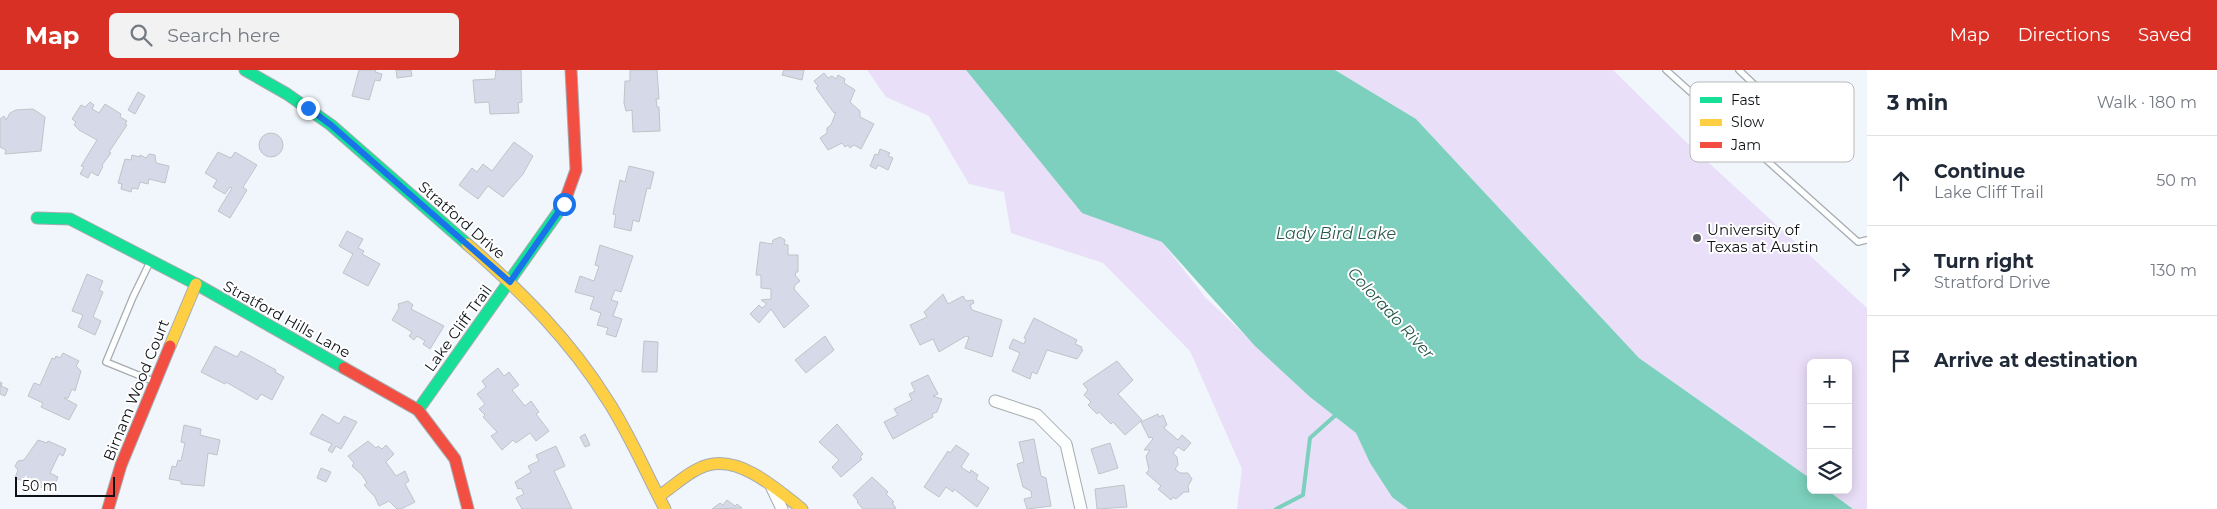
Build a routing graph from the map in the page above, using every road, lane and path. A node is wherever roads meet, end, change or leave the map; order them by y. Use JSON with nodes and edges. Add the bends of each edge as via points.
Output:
{"nodes":[{"id":1,"x":245,"y":70,"type":"edge"},
{"id":2,"x":571,"y":70,"type":"edge"},
{"id":3,"x":1666,"y":70,"type":"edge"},
{"id":4,"x":1738,"y":70,"type":"edge"},
{"id":5,"x":1751,"y":82,"type":"edge"},
{"id":6,"x":1690,"y":92,"type":"edge"},
{"id":7,"x":1768,"y":162,"type":"edge"},
{"id":8,"x":37,"y":218,"type":"dead end"},
{"id":9,"x":1867,"y":240,"type":"edge"},
{"id":10,"x":151,"y":261,"type":"junction"},
{"id":11,"x":510,"y":282,"type":"junction"},
{"id":12,"x":196,"y":284,"type":"junction"},
{"id":13,"x":155,"y":382,"type":"junction"},
{"id":14,"x":995,"y":401,"type":"dead end"},
{"id":15,"x":418,"y":410,"type":"junction"},
{"id":16,"x":771,"y":484,"type":"junction"},
{"id":17,"x":659,"y":496,"type":"junction"},
{"id":18,"x":108,"y":509,"type":"edge"},
{"id":19,"x":468,"y":509,"type":"edge"},
{"id":20,"x":666,"y":509,"type":"edge"},
{"id":21,"x":782,"y":509,"type":"edge"},
{"id":22,"x":802,"y":509,"type":"edge"},
{"id":23,"x":1081,"y":509,"type":"edge"}],
"edges":[{"from":1,"to":11,"type":"street","name":"Stratford Drive","via":[[331,125]]},
{"from":2,"to":11,"type":"street","name":"Lake Cliff Trail","via":[[576,170],[564,204]]},
{"from":3,"to":6,"type":"lane"},
{"from":4,"to":5,"type":"lane"},
{"from":7,"to":9,"type":"lane","via":[[1858,242]]},
{"from":8,"to":10,"type":"street","name":"Stratford Hills Lane","via":[[70,219]]},
{"from":10,"to":12,"type":"street","name":"Stratford Hills Lane"},
{"from":10,"to":13,"type":"lane","via":[[106,362]]},
{"from":11,"to":15,"type":"street","name":"Lake Cliff Trail"},
{"from":11,"to":17,"type":"street","name":"Stratford Drive","via":[[569,345],[609,402]]},
{"from":12,"to":13,"type":"street","name":"Birnam Wood Court"},
{"from":12,"to":15,"type":"street","name":"Stratford Hills Lane"},
{"from":13,"to":18,"type":"street","name":"Birnam Wood Court","via":[[121,465]]},
{"from":14,"to":23,"type":"street","via":[[1037,414],[1066,444]]},
{"from":15,"to":19,"type":"street","name":"Stratford Hills Lane","via":[[455,460]]},
{"from":16,"to":17,"type":"street","via":[[725,463],[707,465]]},
{"from":16,"to":21,"type":"street"},
{"from":16,"to":22,"type":"street"},
{"from":17,"to":20,"type":"street","name":"Stratford Drive"}]}
